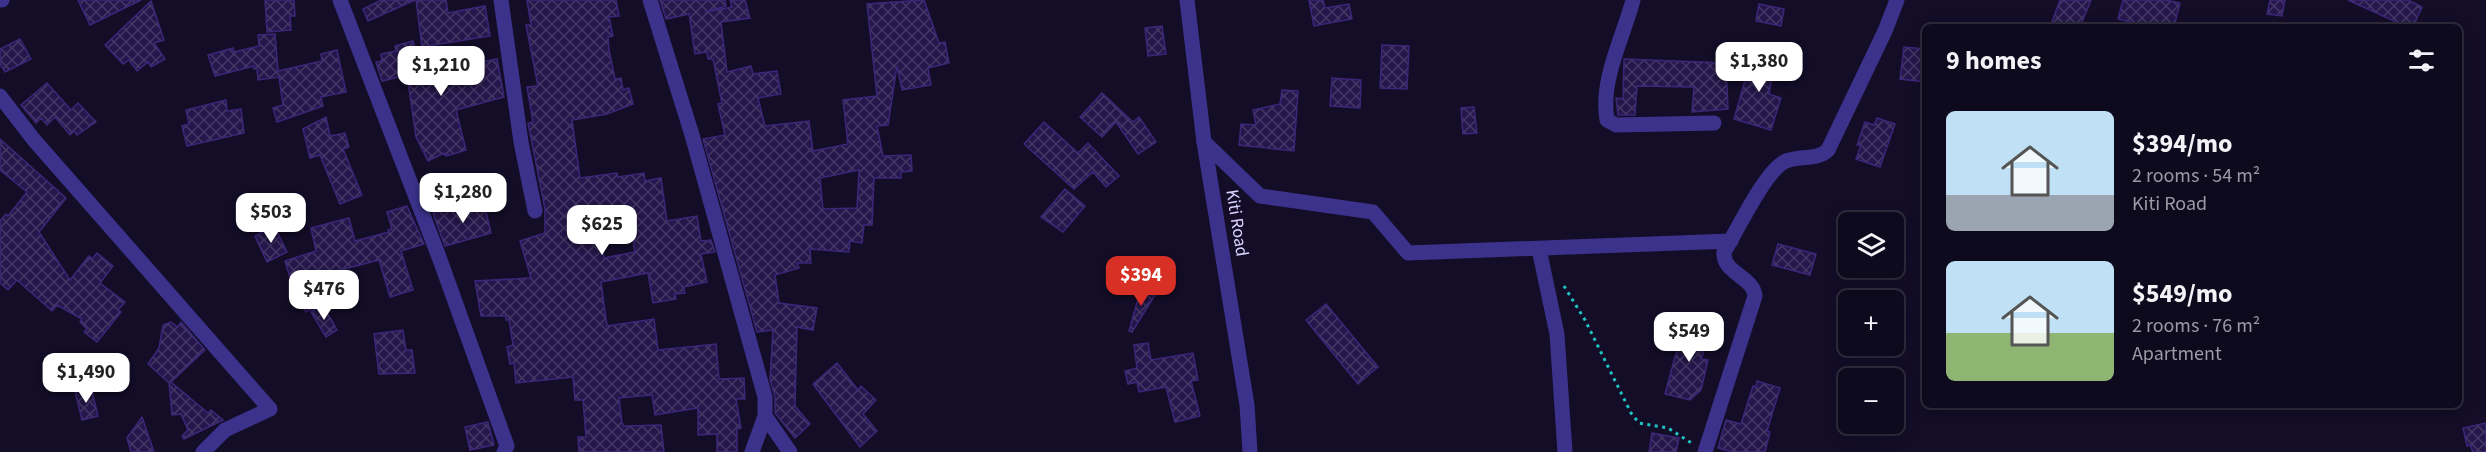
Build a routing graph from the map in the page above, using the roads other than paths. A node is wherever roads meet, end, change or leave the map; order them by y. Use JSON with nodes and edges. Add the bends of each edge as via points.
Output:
{"nodes":[{"id":1,"x":340,"y":0,"type":"edge"},
{"id":2,"x":501,"y":0,"type":"edge"},
{"id":3,"x":650,"y":0,"type":"edge"},
{"id":4,"x":1187,"y":0,"type":"edge"},
{"id":5,"x":1634,"y":0,"type":"edge"},
{"id":6,"x":1897,"y":0,"type":"edge"},
{"id":7,"x":0,"y":96,"type":"edge"},
{"id":8,"x":1714,"y":123,"type":"dead end"},
{"id":9,"x":1204,"y":142,"type":"junction"},
{"id":10,"x":535,"y":211,"type":"dead end"},
{"id":11,"x":1731,"y":240,"type":"junction"},
{"id":12,"x":1539,"y":249,"type":"junction"},
{"id":13,"x":765,"y":416,"type":"junction"},
{"id":14,"x":1700,"y":449,"type":"edge"},
{"id":15,"x":203,"y":452,"type":"edge"},
{"id":16,"x":504,"y":452,"type":"edge"},
{"id":17,"x":752,"y":452,"type":"edge"},
{"id":18,"x":790,"y":452,"type":"edge"},
{"id":19,"x":1250,"y":452,"type":"edge"},
{"id":20,"x":1565,"y":452,"type":"edge"}],
"edges":[{"from":1,"to":16,"type":"street","via":[[443,268],[507,446]]},
{"from":2,"to":10,"type":"street"},
{"from":3,"to":13,"type":"street","via":[[765,397]]},
{"from":4,"to":9,"type":"street","name":"Kiti Road"},
{"from":5,"to":8,"type":"street","via":[[1612,66],[1605,105],[1607,120],[1616,125]]},
{"from":6,"to":11,"type":"street","via":[[1828,150],[1779,166]]},
{"from":7,"to":15,"type":"street","via":[[270,409],[225,430]]},
{"from":9,"to":12,"type":"street","via":[[1260,196],[1373,212],[1408,253]]},
{"from":9,"to":19,"type":"street","name":"Kiti Road","via":[[1247,405]]},
{"from":11,"to":12,"type":"street"},
{"from":11,"to":14,"type":"street","via":[[1724,252],[1726,261],[1752,287],[1755,296]]},
{"from":12,"to":20,"type":"street","via":[[1557,334]]},
{"from":13,"to":17,"type":"street"},
{"from":13,"to":18,"type":"street"}]}
